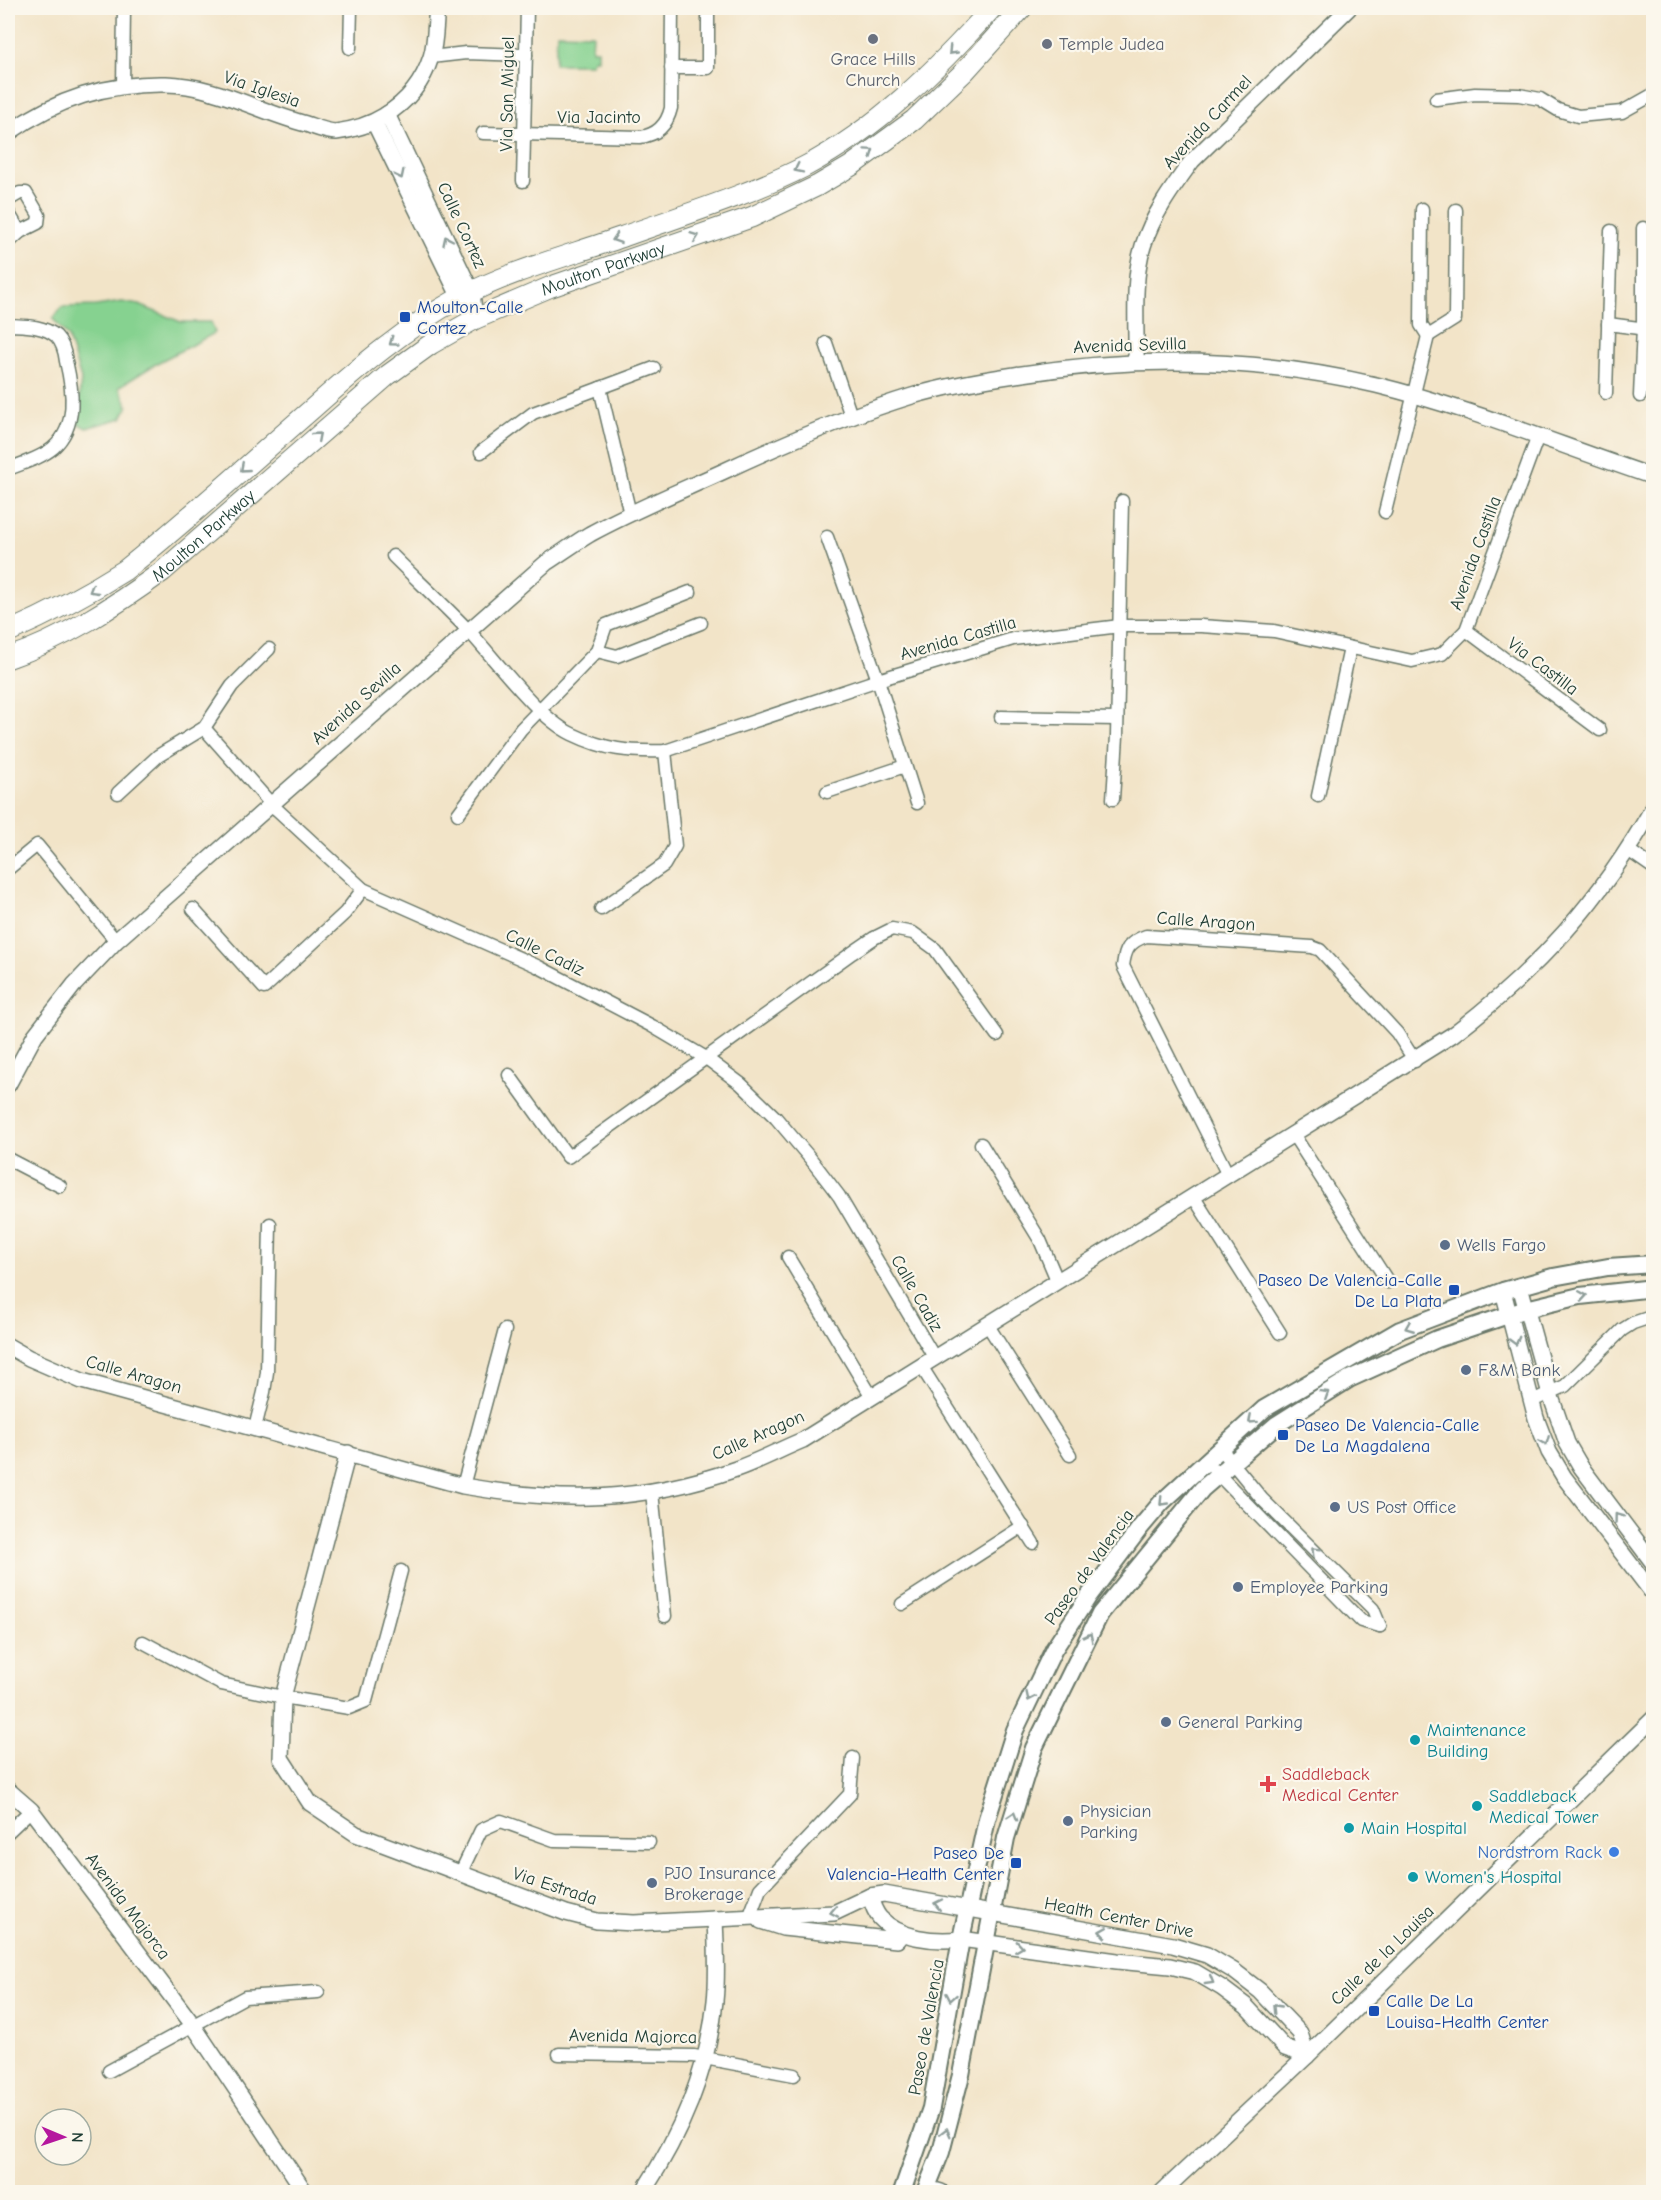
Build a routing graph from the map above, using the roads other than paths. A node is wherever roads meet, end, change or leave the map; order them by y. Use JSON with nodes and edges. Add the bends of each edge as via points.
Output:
{"nodes":[{"id":1,"x":124,"y":8,"type":"edge"},
{"id":2,"x":351,"y":8,"type":"edge"},
{"id":3,"x":438,"y":8,"type":"edge"},
{"id":4,"x":527,"y":8,"type":"edge"},
{"id":5,"x":672,"y":8,"type":"edge"},
{"id":6,"x":708,"y":8,"type":"edge"},
{"id":7,"x":992,"y":8,"type":"edge"},
{"id":8,"x":1022,"y":8,"type":"edge"},
{"id":9,"x":1349,"y":8,"type":"edge"},
{"id":10,"x":350,"y":48,"type":"dead end"},
{"id":11,"x":526,"y":55,"type":"junction"},
{"id":12,"x":431,"y":57,"type":"junction"},
{"id":13,"x":671,"y":68,"type":"junction"},
{"id":14,"x":123,"y":86,"type":"junction"},
{"id":15,"x":1653,"y":94,"type":"edge"},
{"id":16,"x":1436,"y":99,"type":"dead end"},
{"id":17,"x":381,"y":118,"type":"junction"},
{"id":18,"x":8,"y":133,"type":"edge"},
{"id":19,"x":483,"y":134,"type":"dead end"},
{"id":20,"x":525,"y":135,"type":"junction"},
{"id":21,"x":523,"y":181,"type":"dead end"},
{"id":22,"x":8,"y":200,"type":"edge"},
{"id":23,"x":1422,"y":209,"type":"dead end"},
{"id":24,"x":1456,"y":210,"type":"dead end"},
{"id":25,"x":8,"y":212,"type":"edge"},
{"id":26,"x":1642,"y":228,"type":"dead end"},
{"id":27,"x":1611,"y":231,"type":"dead end"},
{"id":28,"x":20,"y":232,"type":"junction"},
{"id":29,"x":8,"y":243,"type":"edge"},
{"id":30,"x":466,"y":296,"type":"junction"},
{"id":31,"x":475,"y":319,"type":"junction"},
{"id":32,"x":1608,"y":324,"type":"junction"},
{"id":33,"x":8,"y":325,"type":"edge"},
{"id":34,"x":1648,"y":328,"type":"edge"},
{"id":35,"x":1428,"y":336,"type":"junction"},
{"id":36,"x":826,"y":343,"type":"dead end"},
{"id":37,"x":1136,"y":362,"type":"junction"},
{"id":38,"x":654,"y":368,"type":"dead end"},
{"id":39,"x":600,"y":388,"type":"junction"},
{"id":40,"x":1606,"y":393,"type":"dead end"},
{"id":41,"x":1414,"y":396,"type":"junction"},
{"id":42,"x":1640,"y":396,"type":"dead end"},
{"id":43,"x":851,"y":416,"type":"junction"},
{"id":44,"x":1538,"y":436,"type":"junction"},
{"id":45,"x":481,"y":452,"type":"dead end"},
{"id":46,"x":8,"y":469,"type":"edge"},
{"id":47,"x":1653,"y":477,"type":"edge"},
{"id":48,"x":1122,"y":501,"type":"dead end"},
{"id":49,"x":1385,"y":512,"type":"dead end"},
{"id":50,"x":630,"y":514,"type":"junction"},
{"id":51,"x":827,"y":537,"type":"dead end"},
{"id":52,"x":393,"y":556,"type":"dead end"},
{"id":53,"x":690,"y":592,"type":"dead end"},
{"id":54,"x":702,"y":623,"type":"dead end"},
{"id":55,"x":1120,"y":626,"type":"junction"},
{"id":56,"x":468,"y":630,"type":"junction"},
{"id":57,"x":1466,"y":630,"type":"junction"},
{"id":58,"x":8,"y":633,"type":"edge"},
{"id":59,"x":1350,"y":648,"type":"junction"},
{"id":60,"x":269,"y":649,"type":"dead end"},
{"id":61,"x":597,"y":651,"type":"junction"},
{"id":62,"x":11,"y":657,"type":"edge"},
{"id":63,"x":878,"y":680,"type":"junction"},
{"id":64,"x":540,"y":710,"type":"junction"},
{"id":65,"x":1000,"y":717,"type":"dead end"},
{"id":66,"x":1117,"y":718,"type":"junction"},
{"id":67,"x":204,"y":728,"type":"junction"},
{"id":68,"x":1600,"y":730,"type":"dead end"},
{"id":69,"x":665,"y":750,"type":"junction"},
{"id":70,"x":905,"y":766,"type":"junction"},
{"id":71,"x":827,"y":792,"type":"dead end"},
{"id":72,"x":118,"y":793,"type":"dead end"},
{"id":73,"x":1318,"y":796,"type":"dead end"},
{"id":74,"x":1113,"y":799,"type":"dead end"},
{"id":75,"x":917,"y":803,"type":"dead end"},
{"id":76,"x":271,"y":804,"type":"junction"},
{"id":77,"x":1653,"y":806,"type":"edge"},
{"id":78,"x":458,"y":814,"type":"dead end"},
{"id":79,"x":1628,"y":850,"type":"junction"},
{"id":80,"x":8,"y":868,"type":"edge"},
{"id":81,"x":1653,"y":868,"type":"edge"},
{"id":82,"x":363,"y":889,"type":"junction"},
{"id":83,"x":193,"y":909,"type":"dead end"},
{"id":84,"x":601,"y":909,"type":"dead end"},
{"id":85,"x":116,"y":941,"type":"junction"},
{"id":86,"x":997,"y":1035,"type":"dead end"},
{"id":87,"x":706,"y":1058,"type":"junction"},
{"id":88,"x":1415,"y":1060,"type":"junction"},
{"id":89,"x":509,"y":1075,"type":"dead end"},
{"id":90,"x":8,"y":1085,"type":"edge"},
{"id":91,"x":1293,"y":1134,"type":"junction"},
{"id":92,"x":981,"y":1144,"type":"dead end"},
{"id":93,"x":8,"y":1159,"type":"edge"},
{"id":94,"x":1228,"y":1175,"type":"junction"},
{"id":95,"x":60,"y":1186,"type":"dead end"},
{"id":96,"x":1193,"y":1196,"type":"junction"},
{"id":97,"x":270,"y":1224,"type":"dead end"},
{"id":98,"x":788,"y":1257,"type":"dead end"},
{"id":99,"x":1653,"y":1264,"type":"edge"},
{"id":100,"x":1056,"y":1280,"type":"junction"},
{"id":101,"x":1388,"y":1282,"type":"dead end"},
{"id":102,"x":1520,"y":1286,"type":"junction"},
{"id":103,"x":1653,"y":1288,"type":"edge"},
{"id":104,"x":1503,"y":1291,"type":"junction"},
{"id":105,"x":1526,"y":1309,"type":"junction"},
{"id":106,"x":1509,"y":1314,"type":"junction"},
{"id":107,"x":1653,"y":1316,"type":"edge"},
{"id":108,"x":987,"y":1324,"type":"junction"},
{"id":109,"x":505,"y":1330,"type":"dead end"},
{"id":110,"x":1280,"y":1333,"type":"dead end"},
{"id":111,"x":8,"y":1346,"type":"edge"},
{"id":112,"x":928,"y":1361,"type":"junction"},
{"id":113,"x":1550,"y":1394,"type":"junction"},
{"id":114,"x":872,"y":1397,"type":"junction"},
{"id":115,"x":1532,"y":1401,"type":"junction"},
{"id":116,"x":255,"y":1428,"type":"junction"},
{"id":117,"x":1221,"y":1449,"type":"junction"},
{"id":118,"x":348,"y":1453,"type":"junction"},
{"id":119,"x":1070,"y":1455,"type":"dead end"},
{"id":120,"x":1206,"y":1462,"type":"junction"},
{"id":121,"x":1233,"y":1462,"type":"junction"},
{"id":122,"x":1219,"y":1474,"type":"junction"},
{"id":123,"x":463,"y":1486,"type":"junction"},
{"id":124,"x":652,"y":1492,"type":"junction"},
{"id":125,"x":1023,"y":1526,"type":"junction"},
{"id":126,"x":1033,"y":1543,"type":"dead end"},
{"id":127,"x":1653,"y":1564,"type":"edge"},
{"id":128,"x":401,"y":1572,"type":"dead end"},
{"id":129,"x":1653,"y":1595,"type":"edge"},
{"id":130,"x":902,"y":1604,"type":"dead end"},
{"id":131,"x":665,"y":1616,"type":"dead end"},
{"id":132,"x":143,"y":1642,"type":"dead end"},
{"id":133,"x":283,"y":1697,"type":"junction"},
{"id":134,"x":1653,"y":1718,"type":"edge"},
{"id":135,"x":853,"y":1758,"type":"dead end"},
{"id":136,"x":8,"y":1790,"type":"edge"},
{"id":137,"x":31,"y":1810,"type":"junction"},
{"id":138,"x":8,"y":1832,"type":"edge"},
{"id":139,"x":648,"y":1842,"type":"dead end"},
{"id":140,"x":460,"y":1874,"type":"junction"},
{"id":141,"x":870,"y":1896,"type":"junction"},
{"id":142,"x":967,"y":1910,"type":"junction"},
{"id":143,"x":992,"y":1914,"type":"junction"},
{"id":144,"x":749,"y":1918,"type":"junction"},
{"id":145,"x":715,"y":1919,"type":"junction"},
{"id":146,"x":902,"y":1934,"type":"junction"},
{"id":147,"x":961,"y":1939,"type":"junction"},
{"id":148,"x":987,"y":1942,"type":"junction"},
{"id":149,"x":318,"y":1992,"type":"dead end"},
{"id":150,"x":193,"y":2025,"type":"junction"},
{"id":151,"x":559,"y":2054,"type":"dead end"},
{"id":152,"x":1307,"y":2056,"type":"junction"},
{"id":153,"x":706,"y":2057,"type":"junction"},
{"id":154,"x":109,"y":2071,"type":"dead end"},
{"id":155,"x":794,"y":2075,"type":"dead end"},
{"id":156,"x":904,"y":2186,"type":"edge"},
{"id":157,"x":931,"y":2191,"type":"edge"},
{"id":158,"x":305,"y":2193,"type":"edge"},
{"id":159,"x":643,"y":2193,"type":"edge"},
{"id":160,"x":1162,"y":2193,"type":"edge"}],
"edges":[{"from":1,"to":14,"type":"street"},
{"from":2,"to":10,"type":"street"},
{"from":3,"to":12,"type":"street","name":"Via Iglesia"},
{"from":4,"to":11,"type":"street","name":"Via San Miguel"},
{"from":5,"to":13,"type":"street","name":"Via Jacinto"},
{"from":6,"to":13,"type":"street","via":[[708,68]]},
{"from":7,"to":30,"type":"main road","name":"Moulton Parkway","one_way":true,"via":[[911,91],[870,124],[806,165],[766,185],[526,270]]},
{"from":31,"to":8,"type":"main road","name":"Moulton Parkway","one_way":true,"via":[[550,287],[752,216],[817,186],[914,120]]},
{"from":9,"to":37,"type":"street","name":"Avenida Carmel","via":[[1192,161],[1156,215],[1143,246],[1137,283]]},
{"from":11,"to":12,"type":"street","via":[[466,53]]},
{"from":11,"to":20,"type":"street","name":"Via San Miguel"},
{"from":12,"to":17,"type":"street","name":"Via Iglesia","via":[[412,95]]},
{"from":13,"to":20,"type":"street","name":"Via Jacinto","via":[[670,113],[663,126],[652,134]]},
{"from":14,"to":17,"type":"street","name":"Via Iglesia","via":[[167,84],[202,89],[279,118],[335,132]]},
{"from":14,"to":18,"type":"street","name":"Via Iglesia","via":[[82,94],[36,113]]},
{"from":15,"to":16,"type":"street","via":[[1622,112],[1578,116],[1540,99],[1520,95],[1474,94]]},
{"from":17,"to":30,"type":"street","name":"Calle Cortez"},
{"from":19,"to":20,"type":"street","name":"Via Jacinto"},
{"from":20,"to":21,"type":"street","name":"Via San Miguel"},
{"from":22,"to":28,"type":"street","via":[[26,194],[39,215],[38,223]]},
{"from":23,"to":35,"type":"street","via":[[1421,325]]},
{"from":24,"to":35,"type":"street","via":[[1455,319]]},
{"from":25,"to":28,"type":"street"},
{"from":26,"to":34,"type":"street"},
{"from":27,"to":32,"type":"street"},
{"from":28,"to":29,"type":"street"},
{"from":30,"to":31,"type":"street","name":"Calle Cortez"},
{"from":30,"to":58,"type":"main road","name":"Moulton Parkway","one_way":true,"via":[[419,323],[357,370],[125,570],[90,593]]},
{"from":62,"to":31,"type":"main road","name":"Moulton Parkway","one_way":true,"via":[[56,638],[163,572],[388,375]]},
{"from":32,"to":34,"type":"street"},
{"from":32,"to":40,"type":"street"},
{"from":33,"to":46,"type":"street","via":[[34,327],[56,336],[65,355],[73,395],[70,420],[56,445]]},
{"from":34,"to":42,"type":"street"},
{"from":35,"to":41,"type":"street"},
{"from":36,"to":43,"type":"street"},
{"from":37,"to":41,"type":"street","name":"Avenida Sevilla","via":[[1272,368]]},
{"from":37,"to":43,"type":"street","name":"Avenida Sevilla","via":[[1062,367],[982,380],[915,395]]},
{"from":38,"to":39,"type":"street"},
{"from":39,"to":45,"type":"street","via":[[533,413]]},
{"from":39,"to":50,"type":"street"},
{"from":41,"to":44,"type":"street","name":"Avenida Sevilla"},
{"from":41,"to":49,"type":"street"},
{"from":43,"to":50,"type":"street","name":"Avenida Sevilla"},
{"from":44,"to":47,"type":"street","name":"Avenida Sevilla"},
{"from":44,"to":57,"type":"street","name":"Avenida Castilla"},
{"from":48,"to":55,"type":"street"},
{"from":50,"to":56,"type":"street","name":"Avenida Sevilla","via":[[546,563]]},
{"from":51,"to":63,"type":"street"},
{"from":52,"to":56,"type":"street"},
{"from":53,"to":61,"type":"street","via":[[606,625]]},
{"from":54,"to":61,"type":"street","via":[[617,656]]},
{"from":55,"to":59,"type":"street","name":"Avenida Castilla","via":[[1274,631]]},
{"from":55,"to":63,"type":"street","name":"Avenida Castilla","via":[[1013,639]]},
{"from":55,"to":66,"type":"street"},
{"from":56,"to":64,"type":"street","name":"Avenida Castilla"},
{"from":56,"to":76,"type":"street","name":"Avenida Sevilla"},
{"from":57,"to":59,"type":"street","name":"Avenida Castilla","via":[[1442,654],[1412,661]]},
{"from":57,"to":68,"type":"street","name":"Via Castilla"},
{"from":58,"to":62,"type":"street"},
{"from":59,"to":73,"type":"street"},
{"from":60,"to":67,"type":"street","via":[[232,686]]},
{"from":61,"to":64,"type":"street"},
{"from":63,"to":69,"type":"street","name":"Avenida Castilla"},
{"from":63,"to":70,"type":"street"},
{"from":64,"to":69,"type":"street","name":"Avenida Castilla","via":[[570,733],[605,748],[632,752]]},
{"from":64,"to":78,"type":"street","via":[[521,729]]},
{"from":65,"to":66,"type":"street"},
{"from":66,"to":74,"type":"street"},
{"from":67,"to":72,"type":"street","via":[[158,756]]},
{"from":67,"to":76,"type":"street"},
{"from":69,"to":84,"type":"street","via":[[675,846],[664,865]]},
{"from":70,"to":71,"type":"street"},
{"from":70,"to":75,"type":"street"},
{"from":76,"to":82,"type":"street","name":"Calle Cadiz"},
{"from":76,"to":85,"type":"street","name":"Avenida Sevilla"},
{"from":77,"to":79,"type":"street","name":"Calle Aragon"},
{"from":79,"to":81,"type":"street"},
{"from":79,"to":88,"type":"street","name":"Calle Aragon","via":[[1587,908],[1545,955],[1490,1006]]},
{"from":80,"to":85,"type":"street","via":[[37,845]]},
{"from":82,"to":83,"type":"street","via":[[345,913],[264,988]]},
{"from":82,"to":87,"type":"street","name":"Calle Cadiz","via":[[537,966]]},
{"from":85,"to":90,"type":"street","name":"Avenida Sevilla","via":[[74,985],[35,1035]]},
{"from":86,"to":87,"type":"street","via":[[935,949],[914,933],[892,930],[874,938]]},
{"from":87,"to":89,"type":"street","via":[[568,1157]]},
{"from":87,"to":112,"type":"street","name":"Calle Cadiz","via":[[741,1084],[776,1118],[839,1196]]},
{"from":88,"to":91,"type":"street","name":"Calle Aragon"},
{"from":88,"to":94,"type":"street","name":"Calle Aragon","via":[[1397,1033],[1320,950],[1146,936],[1133,940],[1124,952],[1123,966]]},
{"from":91,"to":94,"type":"street","name":"Calle Aragon"},
{"from":91,"to":101,"type":"street"},
{"from":92,"to":100,"type":"street","via":[[1040,1240]]},
{"from":93,"to":95,"type":"street"},
{"from":94,"to":96,"type":"street","name":"Calle Aragon"},
{"from":96,"to":100,"type":"street","name":"Calle Aragon"},
{"from":96,"to":110,"type":"street"},
{"from":97,"to":116,"type":"street","via":[[267,1372]]},
{"from":98,"to":114,"type":"street"},
{"from":99,"to":102,"type":"main road","name":"Paseo de Valencia","via":[[1608,1267]]},
{"from":100,"to":108,"type":"street","name":"Calle Aragon"},
{"from":102,"to":104,"type":"main road","name":"Paseo de Valencia"},
{"from":102,"to":105,"type":"street"},
{"from":105,"to":103,"type":"main road","name":"Paseo de Valencia","one_way":true,"via":[[1580,1296]]},
{"from":104,"to":106,"type":"street"},
{"from":104,"to":117,"type":"main road","name":"Paseo de Valencia","one_way":true,"via":[[1400,1330],[1264,1409]]},
{"from":105,"to":106,"type":"main road","name":"Paseo de Valencia"},
{"from":105,"to":113,"type":"street"},
{"from":106,"to":115,"type":"street","one_way":true},
{"from":121,"to":106,"type":"main road","name":"Paseo de Valencia","one_way":true,"via":[[1276,1425],[1349,1379],[1437,1339]]},
{"from":107,"to":113,"type":"street","via":[[1622,1330],[1565,1386]]},
{"from":108,"to":112,"type":"street","name":"Calle Aragon"},
{"from":108,"to":119,"type":"street"},
{"from":109,"to":123,"type":"street"},
{"from":111,"to":116,"type":"street","name":"Calle Aragon","via":[[82,1381]]},
{"from":112,"to":114,"type":"street","name":"Calle Aragon"},
{"from":112,"to":125,"type":"street"},
{"from":113,"to":115,"type":"street"},
{"from":127,"to":113,"type":"street","one_way":true,"via":[[1581,1467],[1567,1443]]},
{"from":114,"to":124,"type":"street","name":"Calle Aragon","via":[[803,1440],[738,1468]]},
{"from":115,"to":129,"type":"street","one_way":true,"via":[[1556,1465]]},
{"from":116,"to":118,"type":"street","name":"Calle Aragon"},
{"from":117,"to":120,"type":"main road","name":"Paseo de Valencia"},
{"from":117,"to":121,"type":"street"},
{"from":118,"to":123,"type":"street","name":"Calle Aragon"},
{"from":118,"to":133,"type":"street","name":"Via Estrada"},
{"from":120,"to":122,"type":"street"},
{"from":120,"to":142,"type":"main road","name":"Paseo de Valencia","one_way":true,"via":[[1147,1519],[1054,1648],[1001,1768]]},
{"from":121,"to":122,"type":"main road","name":"Paseo de Valencia"},
{"from":122,"to":121,"type":"street","one_way":true,"via":[[1361,1621],[1380,1626],[1373,1609],[1262,1499]]},
{"from":143,"to":122,"type":"main road","name":"Paseo de Valencia","one_way":true,"via":[[1006,1838],[1034,1748],[1100,1614],[1202,1489]]},
{"from":123,"to":124,"type":"street","name":"Calle Aragon","via":[[555,1497],[603,1498]]},
{"from":124,"to":131,"type":"street"},
{"from":125,"to":126,"type":"street"},
{"from":125,"to":130,"type":"street"},
{"from":128,"to":133,"type":"street","via":[[366,1701],[350,1708]]},
{"from":132,"to":133,"type":"street","via":[[221,1684]]},
{"from":133,"to":140,"type":"street","name":"Via Estrada","via":[[281,1758],[310,1803],[356,1834]]},
{"from":134,"to":152,"type":"street","name":"Calle de la Louisa"},
{"from":135,"to":144,"type":"street","via":[[850,1794],[760,1889]]},
{"from":136,"to":137,"type":"street","name":"Avenida Majorca"},
{"from":137,"to":138,"type":"street"},
{"from":137,"to":150,"type":"street","name":"Avenida Majorca"},
{"from":139,"to":140,"type":"street","via":[[554,1840],[501,1821],[481,1830]]},
{"from":140,"to":145,"type":"street","name":"Via Estrada","via":[[597,1921]]},
{"from":142,"to":141,"type":"street","one_way":true,"via":[[884,1894]]},
{"from":141,"to":144,"type":"street","name":"Via Estrada","one_way":true,"via":[[834,1913]]},
{"from":141,"to":146,"type":"street","via":[[880,1918]]},
{"from":142,"to":143,"type":"street","name":"Health Center Drive"},
{"from":142,"to":147,"type":"main road","name":"Paseo de Valencia"},
{"from":143,"to":148,"type":"main road","name":"Paseo de Valencia"},
{"from":152,"to":143,"type":"street","name":"Health Center Drive","one_way":true,"via":[[1300,2033],[1260,1991],[1207,1955],[1147,1939]]},
{"from":144,"to":145,"type":"street","name":"Via Estrada"},
{"from":144,"to":146,"type":"street","name":"Via Estrada","via":[[783,1928],[897,1940]]},
{"from":145,"to":153,"type":"street","name":"Avenida Majorca","via":[[715,2000]]},
{"from":146,"to":147,"type":"street","name":"Via Estrada","via":[[942,1941]]},
{"from":147,"to":148,"type":"street"},
{"from":147,"to":156,"type":"main road","name":"Paseo de Valencia","one_way":true,"via":[[932,2108]]},
{"from":148,"to":152,"type":"street","one_way":true,"via":[[1195,1972],[1246,2006],[1285,2048]]},
{"from":157,"to":148,"type":"main road","name":"Paseo de Valencia","one_way":true,"via":[[961,2075]]},
{"from":149,"to":150,"type":"street","via":[[245,1997]]},
{"from":150,"to":154,"type":"street"},
{"from":150,"to":158,"type":"street","name":"Avenida Majorca"},
{"from":151,"to":153,"type":"street","name":"Avenida Majorca"},
{"from":152,"to":160,"type":"street","name":"Calle de la Louisa"},
{"from":153,"to":155,"type":"street","name":"Avenida Majorca"},
{"from":153,"to":159,"type":"street","name":"Avenida Majorca","via":[[684,2122]]},
{"from":156,"to":157,"type":"street"}]}
